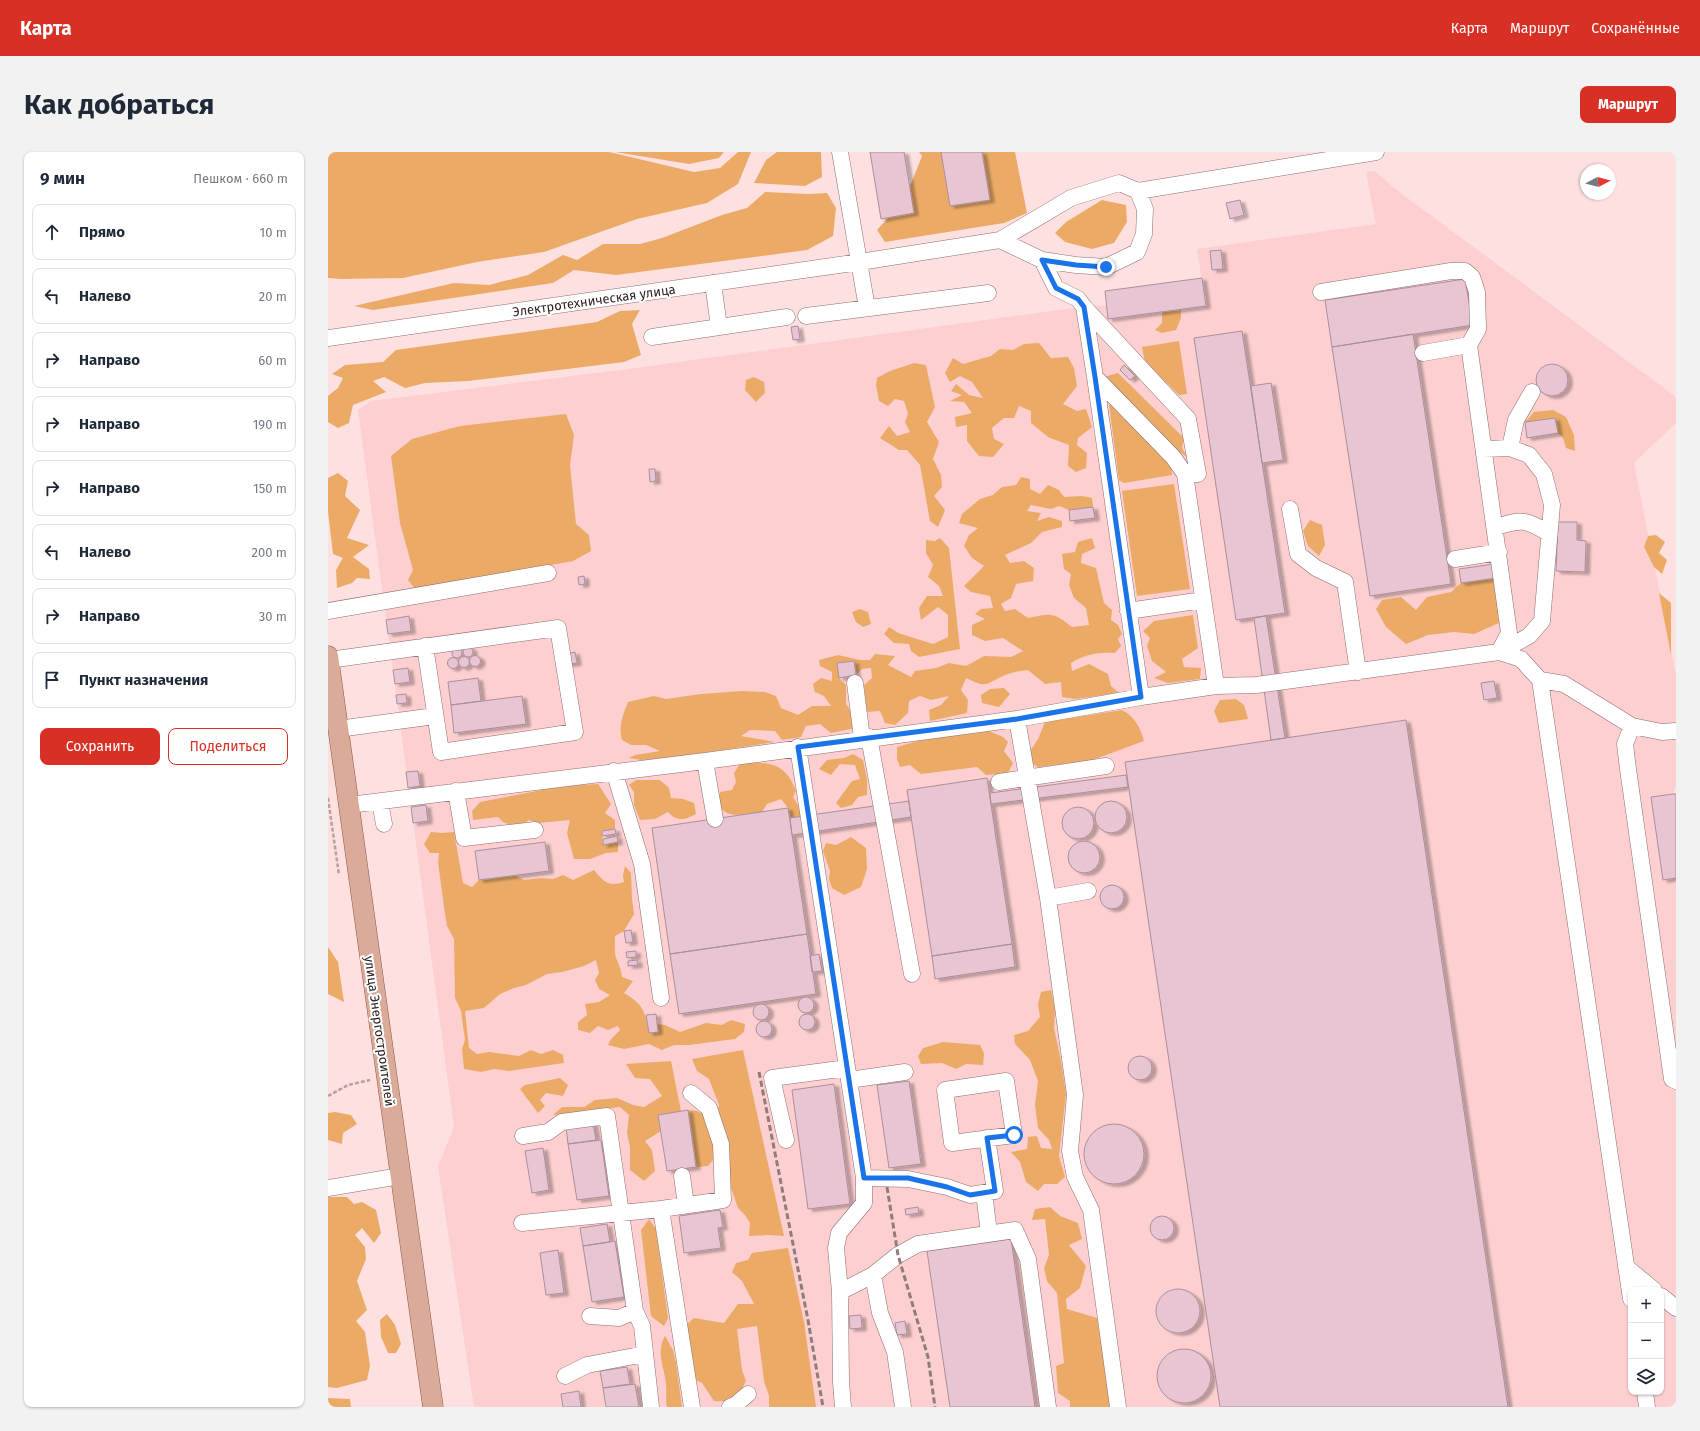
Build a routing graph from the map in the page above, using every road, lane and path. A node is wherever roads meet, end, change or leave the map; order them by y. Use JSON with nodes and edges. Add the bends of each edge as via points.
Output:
{"nodes":[{"id":1,"x":840,"y":152,"type":"edge"},
{"id":2,"x":1376,"y":152,"type":"edge"},
{"id":3,"x":1138,"y":191,"type":"junction"},
{"id":4,"x":1000,"y":240,"type":"junction"},
{"id":5,"x":1042,"y":260,"type":"junction"},
{"id":6,"x":860,"y":262,"type":"junction"},
{"id":7,"x":714,"y":283,"type":"junction"},
{"id":8,"x":988,"y":292,"type":"dead end"},
{"id":9,"x":1321,"y":292,"type":"dead end"},
{"id":10,"x":1084,"y":307,"type":"junction"},
{"id":11,"x":867,"y":308,"type":"junction"},
{"id":12,"x":806,"y":316,"type":"dead end"},
{"id":13,"x":787,"y":317,"type":"dead end"},
{"id":14,"x":719,"y":327,"type":"junction"},
{"id":15,"x":652,"y":337,"type":"dead end"},
{"id":16,"x":328,"y":338,"type":"edge"},
{"id":17,"x":1469,"y":345,"type":"junction"},
{"id":18,"x":1423,"y":353,"type":"dead end"},
{"id":19,"x":1095,"y":377,"type":"junction"},
{"id":20,"x":1532,"y":392,"type":"dead end"},
{"id":21,"x":1510,"y":448,"type":"junction"},
{"id":22,"x":1484,"y":449,"type":"junction"},
{"id":23,"x":1185,"y":474,"type":"junction"},
{"id":24,"x":1290,"y":509,"type":"dead end"},
{"id":25,"x":1496,"y":527,"type":"junction"},
{"id":26,"x":1548,"y":533,"type":"junction"},
{"id":27,"x":1499,"y":552,"type":"junction"},
{"id":28,"x":1455,"y":559,"type":"dead end"},
{"id":29,"x":548,"y":573,"type":"dead end"},
{"id":30,"x":1203,"y":600,"type":"junction"},
{"id":31,"x":328,"y":611,"type":"edge"},
{"id":32,"x":1128,"y":611,"type":"junction"},
{"id":33,"x":425,"y":646,"type":"junction"},
{"id":34,"x":1499,"y":652,"type":"junction"},
{"id":35,"x":328,"y":658,"type":"edge"},
{"id":36,"x":1358,"y":672,"type":"junction"},
{"id":37,"x":1540,"y":680,"type":"junction"},
{"id":38,"x":855,"y":683,"type":"dead end"},
{"id":39,"x":1216,"y":686,"type":"junction"},
{"id":40,"x":1141,"y":697,"type":"junction"},
{"id":41,"x":435,"y":716,"type":"junction"},
{"id":42,"x":1017,"y":719,"type":"junction"},
{"id":43,"x":1632,"y":726,"type":"junction"},
{"id":44,"x":338,"y":729,"type":"junction"},
{"id":45,"x":1676,"y":731,"type":"edge"},
{"id":46,"x":866,"y":738,"type":"junction"},
{"id":47,"x":798,"y":747,"type":"junction"},
{"id":48,"x":705,"y":760,"type":"junction"},
{"id":49,"x":1106,"y":766,"type":"dead end"},
{"id":50,"x":614,"y":771,"type":"junction"},
{"id":51,"x":1028,"y":779,"type":"junction"},
{"id":52,"x":998,"y":782,"type":"dead end"},
{"id":53,"x":456,"y":790,"type":"junction"},
{"id":54,"x":380,"y":802,"type":"junction"},
{"id":55,"x":349,"y":805,"type":"junction"},
{"id":56,"x":715,"y":819,"type":"dead end"},
{"id":57,"x":384,"y":824,"type":"dead end"},
{"id":58,"x":535,"y":830,"type":"dead end"},
{"id":59,"x":1088,"y":891,"type":"dead end"},
{"id":60,"x":1048,"y":898,"type":"junction"},
{"id":61,"x":912,"y":974,"type":"dead end"},
{"id":62,"x":661,"y":998,"type":"dead end"},
{"id":63,"x":906,"y":1072,"type":"dead end"},
{"id":64,"x":848,"y":1074,"type":"junction"},
{"id":65,"x":386,"y":1077,"type":"junction"},
{"id":66,"x":1676,"y":1081,"type":"edge"},
{"id":67,"x":691,"y":1093,"type":"dead end"},
{"id":68,"x":328,"y":1096,"type":"edge"},
{"id":69,"x":523,"y":1136,"type":"dead end"},
{"id":70,"x":987,"y":1138,"type":"junction"},
{"id":71,"x":786,"y":1140,"type":"dead end"},
{"id":72,"x":400,"y":1176,"type":"junction"},
{"id":73,"x":682,"y":1176,"type":"dead end"},
{"id":74,"x":864,"y":1178,"type":"junction"},
{"id":75,"x":328,"y":1188,"type":"edge"},
{"id":76,"x":984,"y":1193,"type":"junction"},
{"id":77,"x":686,"y":1205,"type":"junction"},
{"id":78,"x":661,"y":1209,"type":"junction"},
{"id":79,"x":621,"y":1213,"type":"junction"},
{"id":80,"x":522,"y":1223,"type":"dead end"},
{"id":81,"x":989,"y":1233,"type":"junction"},
{"id":82,"x":1626,"y":1267,"type":"junction"},
{"id":83,"x":873,"y":1276,"type":"junction"},
{"id":84,"x":1629,"y":1287,"type":"edge"},
{"id":85,"x":1650,"y":1287,"type":"edge"},
{"id":86,"x":840,"y":1292,"type":"junction"},
{"id":87,"x":1664,"y":1298,"type":"edge"},
{"id":88,"x":1676,"y":1308,"type":"edge"},
{"id":89,"x":635,"y":1311,"type":"junction"},
{"id":90,"x":590,"y":1316,"type":"dead end"},
{"id":91,"x":645,"y":1354,"type":"junction"},
{"id":92,"x":565,"y":1376,"type":"dead end"},
{"id":93,"x":748,"y":1394,"type":"dead end"},
{"id":94,"x":1645,"y":1395,"type":"edge"},
{"id":95,"x":433,"y":1407,"type":"edge"},
{"id":96,"x":651,"y":1407,"type":"edge"},
{"id":97,"x":692,"y":1407,"type":"edge"},
{"id":98,"x":730,"y":1407,"type":"edge"},
{"id":99,"x":843,"y":1407,"type":"edge"},
{"id":100,"x":903,"y":1407,"type":"edge"},
{"id":101,"x":1048,"y":1407,"type":"edge"},
{"id":102,"x":1118,"y":1407,"type":"edge"},
{"id":103,"x":1647,"y":1407,"type":"edge"}],
"edges":[{"from":1,"to":6,"type":"street"},
{"from":2,"to":3,"type":"street"},
{"from":3,"to":4,"type":"street","via":[[1119,183],[1071,198]]},
{"from":3,"to":5,"type":"street","via":[[1145,209],[1144,234],[1137,252],[1106,267]]},
{"from":4,"to":5,"type":"street"},
{"from":4,"to":6,"type":"street","name":"Электротехническая улица"},
{"from":5,"to":10,"type":"street","via":[[1056,288],[1078,299]]},
{"from":6,"to":7,"type":"street","name":"Электротехническая улица"},
{"from":6,"to":11,"type":"street"},
{"from":7,"to":14,"type":"street"},
{"from":7,"to":16,"type":"street","name":"Электротехническая улица"},
{"from":8,"to":11,"type":"street"},
{"from":9,"to":17,"type":"street","via":[[1451,271],[1465,271],[1472,277],[1477,292],[1478,329]]},
{"from":10,"to":19,"type":"street"},
{"from":10,"to":23,"type":"street","via":[[1188,418],[1198,474]]},
{"from":11,"to":12,"type":"street"},
{"from":13,"to":14,"type":"street"},
{"from":14,"to":15,"type":"street"},
{"from":17,"to":18,"type":"street"},
{"from":17,"to":22,"type":"street"},
{"from":19,"to":23,"type":"street","via":[[1173,457]]},
{"from":19,"to":32,"type":"street"},
{"from":20,"to":21,"type":"street","via":[[1516,420]]},
{"from":21,"to":22,"type":"street"},
{"from":21,"to":26,"type":"street","via":[[1529,455],[1544,474],[1552,505]]},
{"from":22,"to":25,"type":"street"},
{"from":23,"to":30,"type":"street"},
{"from":24,"to":36,"type":"street","via":[[1298,554],[1316,568],[1345,582]]},
{"from":25,"to":26,"type":"street","via":[[1514,522],[1530,522]]},
{"from":25,"to":27,"type":"street"},
{"from":26,"to":34,"type":"street","via":[[1542,621],[1529,636]]},
{"from":27,"to":28,"type":"street"},
{"from":27,"to":34,"type":"street","via":[[1509,633]]},
{"from":29,"to":31,"type":"street"},
{"from":30,"to":32,"type":"street"},
{"from":30,"to":39,"type":"street"},
{"from":32,"to":40,"type":"street"},
{"from":33,"to":35,"type":"street"},
{"from":33,"to":41,"type":"street"},
{"from":33,"to":41,"type":"street","via":[[558,628],[575,732],[440,752]]},
{"from":34,"to":36,"type":"street"},
{"from":34,"to":37,"type":"street","via":[[1521,659]]},
{"from":35,"to":44,"type":"main road","name":"улица Энергостроителей"},
{"from":36,"to":39,"type":"street","via":[[1256,685]]},
{"from":37,"to":43,"type":"street","via":[[1564,684]]},
{"from":37,"to":82,"type":"street"},
{"from":38,"to":46,"type":"street"},
{"from":39,"to":40,"type":"street"},
{"from":40,"to":42,"type":"street"},
{"from":41,"to":44,"type":"street","via":[[372,730]]},
{"from":42,"to":46,"type":"street"},
{"from":42,"to":51,"type":"street"},
{"from":43,"to":45,"type":"street","via":[[1662,732]]},
{"from":43,"to":66,"type":"street","via":[[1625,744],[1628,769],[1672,1079]]},
{"from":44,"to":55,"type":"main road","name":"улица Энергостроителей"},
{"from":46,"to":47,"type":"street"},
{"from":46,"to":61,"type":"street"},
{"from":47,"to":48,"type":"street"},
{"from":47,"to":64,"type":"street"},
{"from":48,"to":50,"type":"street"},
{"from":48,"to":56,"type":"street"},
{"from":49,"to":51,"type":"street"},
{"from":50,"to":53,"type":"street"},
{"from":50,"to":62,"type":"street","via":[[642,864]]},
{"from":51,"to":52,"type":"street"},
{"from":51,"to":60,"type":"street"},
{"from":53,"to":54,"type":"street"},
{"from":53,"to":58,"type":"street","via":[[464,838]]},
{"from":54,"to":55,"type":"street"},
{"from":54,"to":57,"type":"street"},
{"from":55,"to":65,"type":"main road","name":"улица Энергостроителей"},
{"from":59,"to":60,"type":"street"},
{"from":60,"to":102,"type":"street","via":[[1075,1094],[1070,1151],[1075,1177],[1091,1210]]},
{"from":63,"to":64,"type":"street"},
{"from":64,"to":71,"type":"street","via":[[772,1078]]},
{"from":64,"to":74,"type":"street"},
{"from":65,"to":68,"type":"path","via":[[348,1085]]},
{"from":65,"to":72,"type":"main road","name":"улица Энергостроителей"},
{"from":67,"to":77,"type":"street","via":[[709,1108],[721,1144],[723,1200]]},
{"from":69,"to":79,"type":"street","via":[[548,1132],[562,1122],[607,1116]]},
{"from":70,"to":70,"type":"street","via":[[952,1143],[945,1090],[1006,1081],[1014,1135]]},
{"from":70,"to":76,"type":"street","via":[[995,1191]]},
{"from":72,"to":75,"type":"street"},
{"from":72,"to":95,"type":"main road","name":"улица Энергостроителей"},
{"from":73,"to":77,"type":"street"},
{"from":74,"to":76,"type":"street","via":[[908,1178],[970,1195]]},
{"from":74,"to":86,"type":"street","via":[[864,1203],[839,1234],[836,1248]]},
{"from":76,"to":81,"type":"street"},
{"from":77,"to":78,"type":"street"},
{"from":78,"to":79,"type":"street"},
{"from":78,"to":97,"type":"street"},
{"from":79,"to":80,"type":"street"},
{"from":79,"to":89,"type":"street"},
{"from":81,"to":83,"type":"street","via":[[918,1244],[898,1254]]},
{"from":81,"to":101,"type":"street","via":[[1015,1230],[1028,1259]]},
{"from":82,"to":84,"type":"street"},
{"from":82,"to":85,"type":"street"},
{"from":83,"to":86,"type":"street"},
{"from":83,"to":100,"type":"street","via":[[880,1313],[895,1352]]},
{"from":86,"to":99,"type":"street"},
{"from":87,"to":88,"type":"street"},
{"from":89,"to":90,"type":"street","via":[[619,1318]]},
{"from":89,"to":91,"type":"street","via":[[642,1326]]},
{"from":91,"to":92,"type":"street","via":[[587,1365]]},
{"from":91,"to":96,"type":"street"},
{"from":93,"to":98,"type":"street","via":[[735,1406]]},
{"from":94,"to":103,"type":"street"}]}
